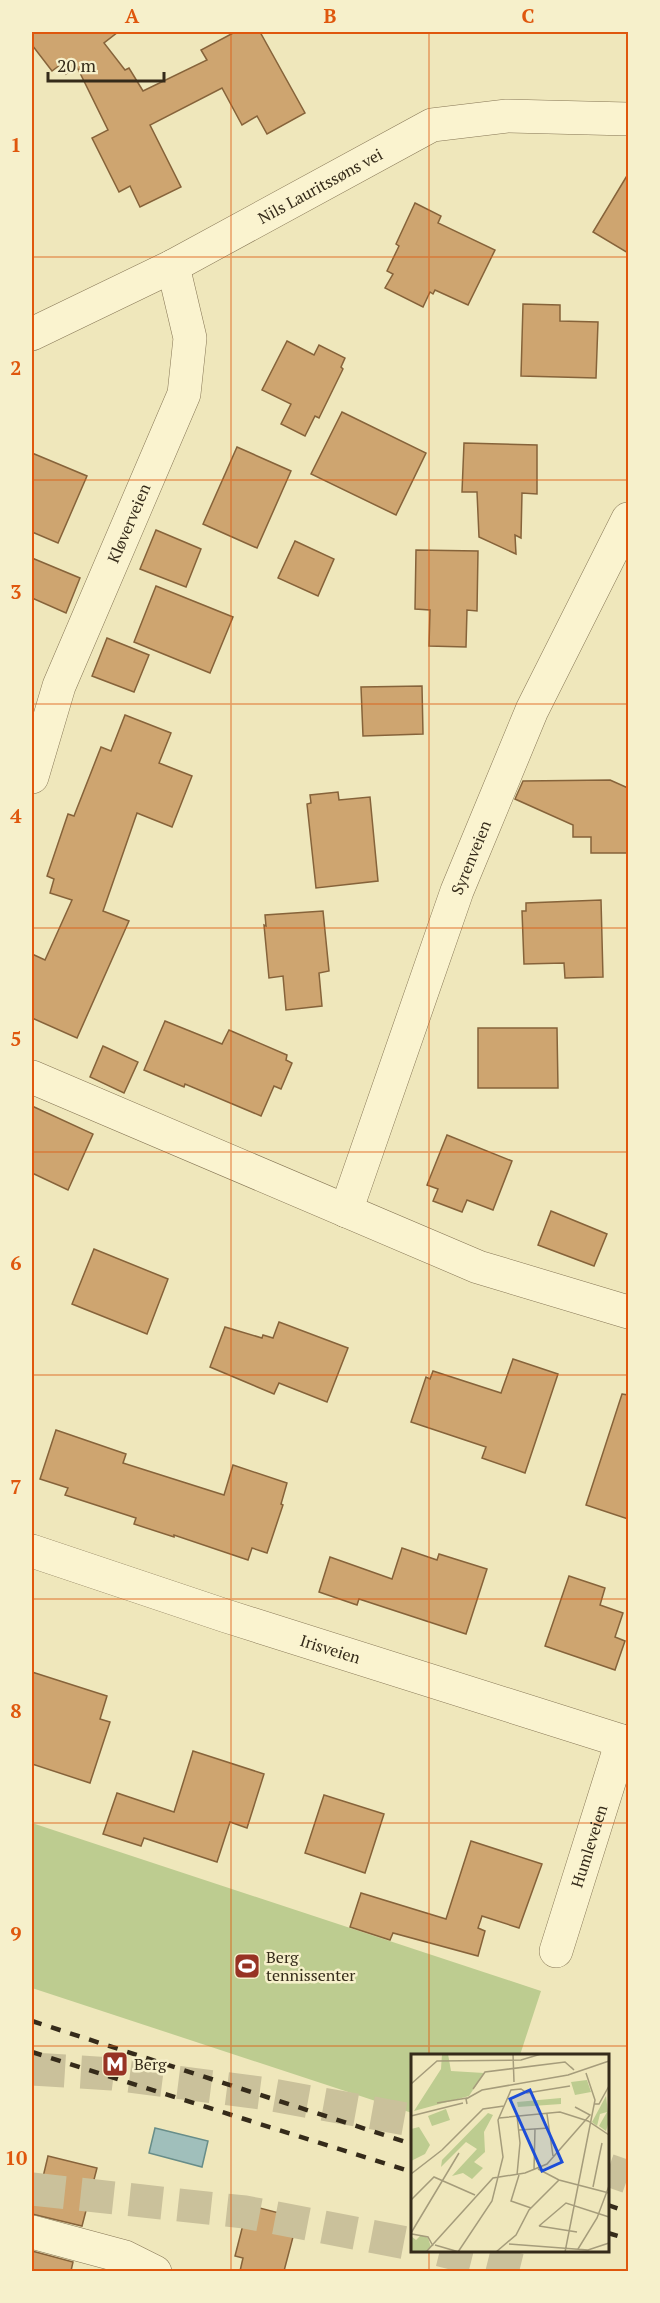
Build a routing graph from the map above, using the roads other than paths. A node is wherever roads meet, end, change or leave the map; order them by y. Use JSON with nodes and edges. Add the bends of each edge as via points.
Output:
{"nodes":[{"id":1,"x":628,"y":119,"type":"edge"},
{"id":2,"x":172,"y":266,"type":"junction"},
{"id":3,"x":32,"y":334,"type":"edge"},
{"id":4,"x":628,"y":519,"type":"edge"},
{"id":5,"x":32,"y":777,"type":"edge"},
{"id":6,"x":32,"y":1077,"type":"edge"},
{"id":7,"x":346,"y":1211,"type":"junction"},
{"id":8,"x":628,"y":1312,"type":"edge"},
{"id":9,"x":32,"y":1551,"type":"edge"},
{"id":10,"x":625,"y":1742,"type":"edge"},
{"id":11,"x":556,"y":1951,"type":"dead end"},
{"id":12,"x":32,"y":2232,"type":"edge"},
{"id":13,"x":155,"y":2271,"type":"edge"}],
"edges":[{"from":1,"to":2,"type":"street","name":"Nils Lauritssøns vei","via":[[507,116],[432,125]]},
{"from":2,"to":3,"type":"street","name":"Nils Lauritssøns vei"},
{"from":2,"to":5,"type":"street","name":"Kløverveien","via":[[190,338],[184,394],[59,686]]},
{"from":4,"to":7,"type":"street","name":"Syrenveien","via":[[532,710],[466,870]]},
{"from":6,"to":7,"type":"street"},
{"from":7,"to":8,"type":"street","via":[[478,1267]]},
{"from":9,"to":10,"type":"street","name":"Irisveien"},
{"from":10,"to":11,"type":"street","name":"Humleveien"},
{"from":12,"to":13,"type":"street","via":[[125,2258]]}]}
